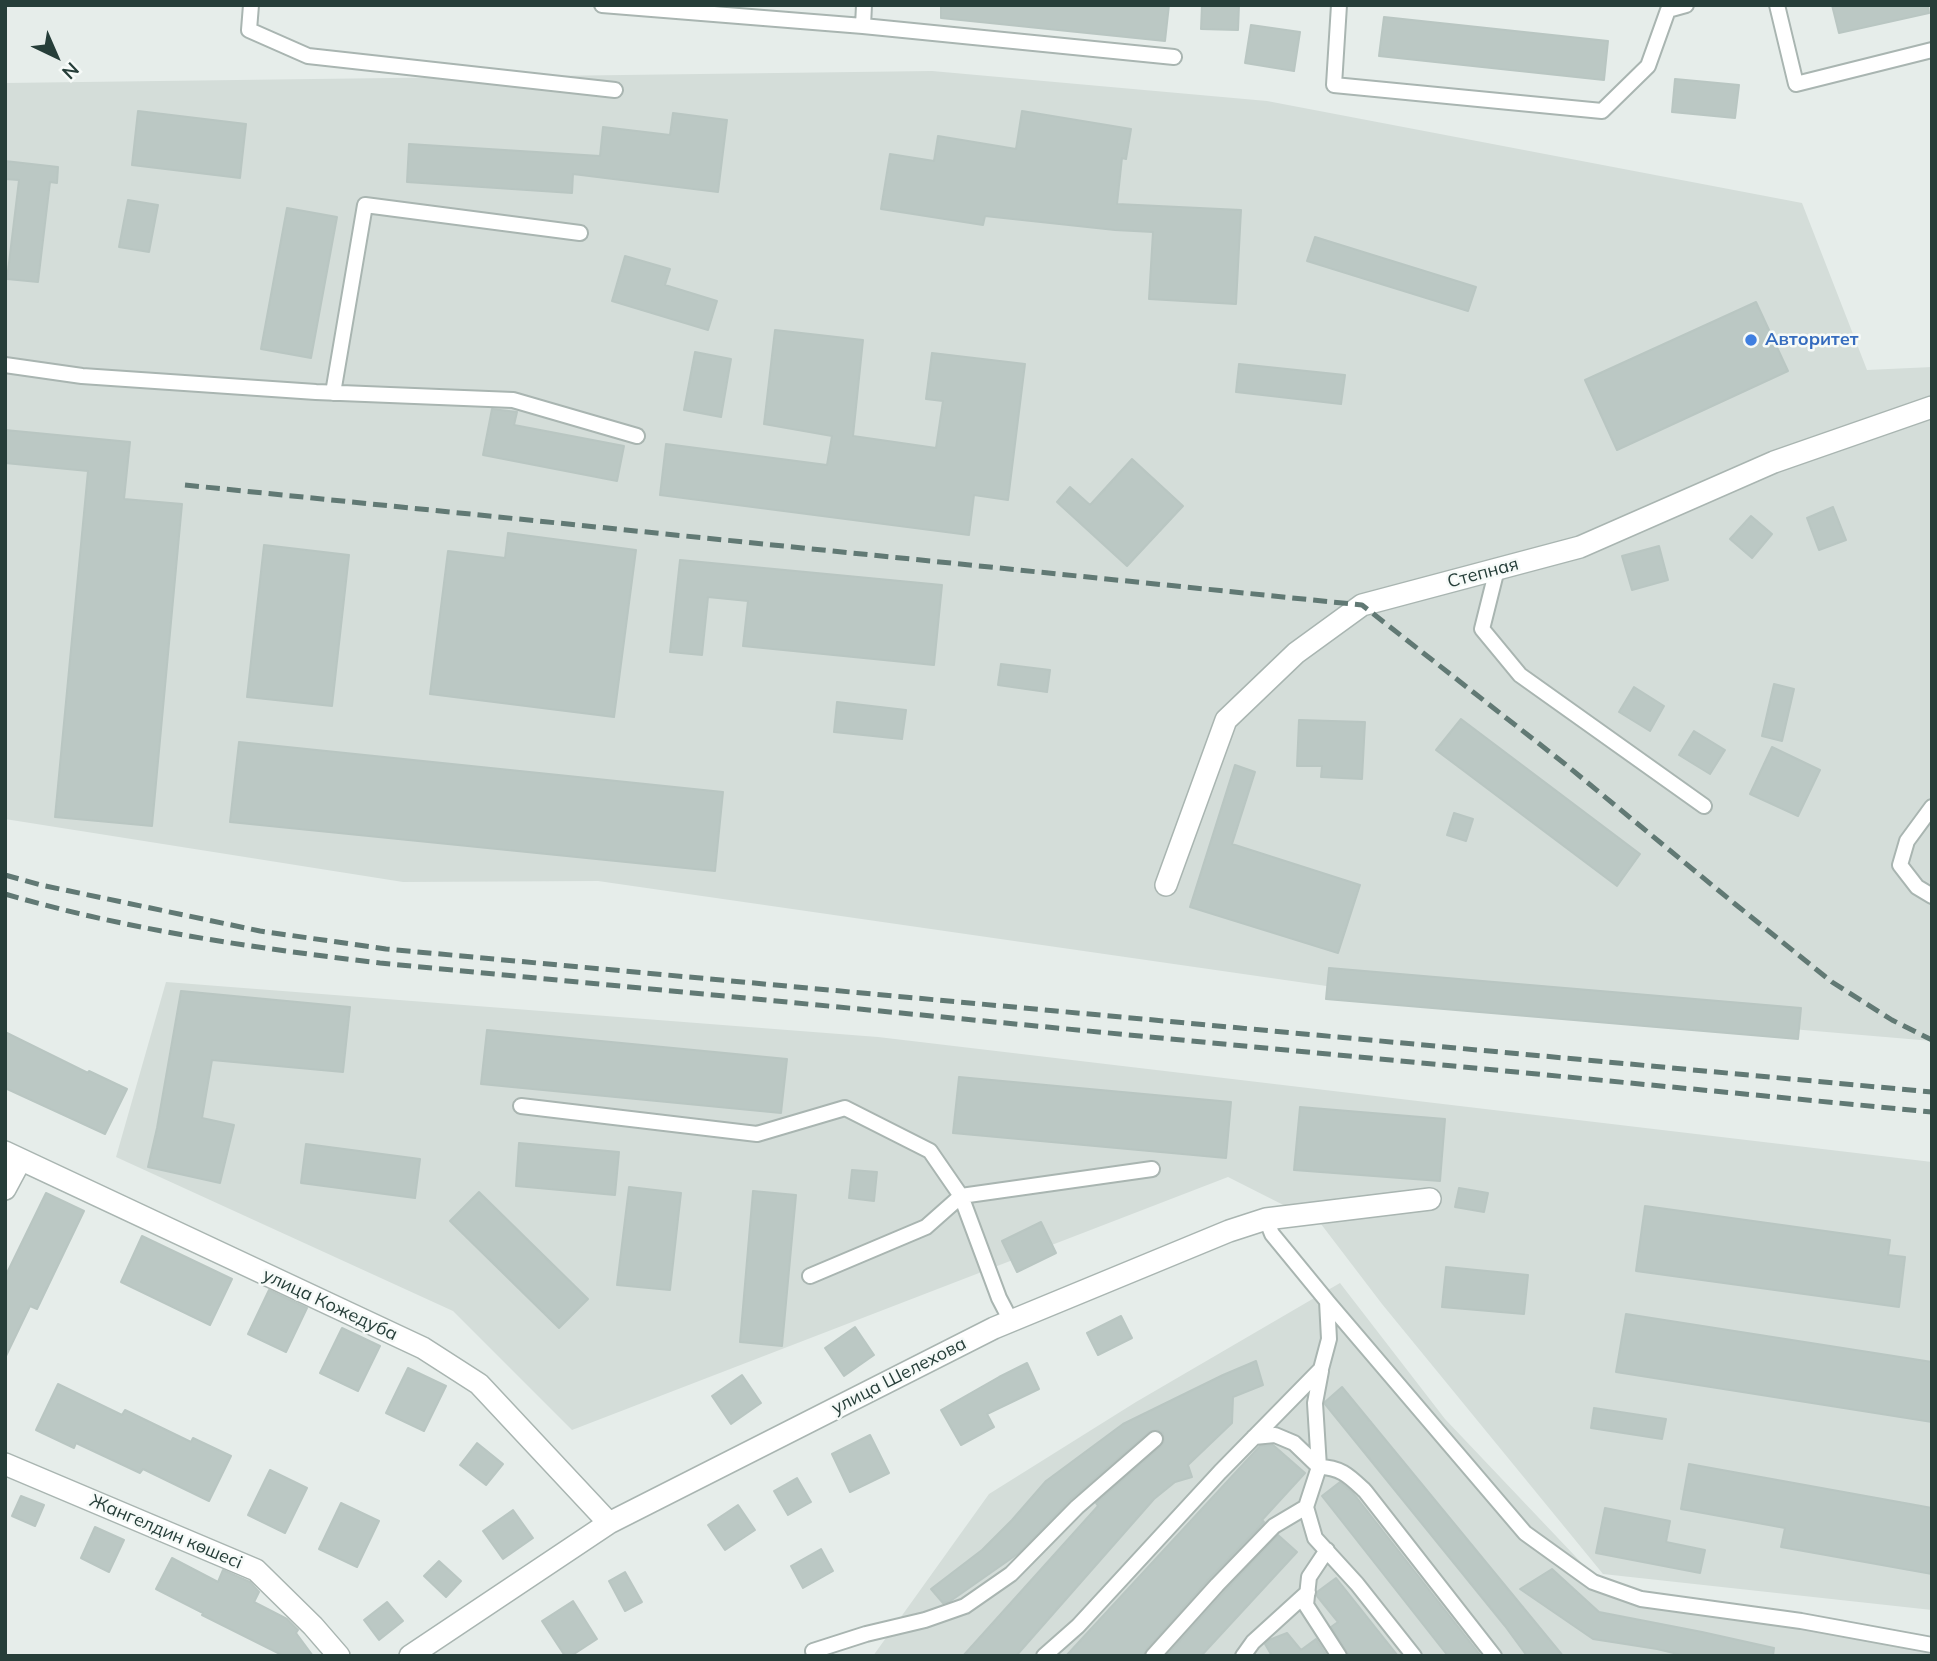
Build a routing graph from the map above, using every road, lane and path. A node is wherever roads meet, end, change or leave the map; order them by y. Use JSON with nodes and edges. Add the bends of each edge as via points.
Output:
{"nodes":[{"id":1,"x":251,"y":5,"type":"edge"},
{"id":2,"x":602,"y":5,"type":"edge"},
{"id":3,"x":864,"y":5,"type":"edge"},
{"id":4,"x":1339,"y":5,"type":"edge"},
{"id":5,"x":1686,"y":5,"type":"edge"},
{"id":6,"x":1777,"y":5,"type":"edge"},
{"id":7,"x":863,"y":26,"type":"junction"},
{"id":8,"x":1932,"y":50,"type":"edge"},
{"id":9,"x":1174,"y":57,"type":"dead end"},
{"id":10,"x":615,"y":90,"type":"dead end"},
{"id":11,"x":580,"y":233,"type":"dead end"},
{"id":12,"x":5,"y":365,"type":"edge"},
{"id":13,"x":333,"y":393,"type":"junction"},
{"id":14,"x":1932,"y":407,"type":"edge"},
{"id":15,"x":637,"y":436,"type":"dead end"},
{"id":16,"x":1497,"y":569,"type":"junction"},
{"id":17,"x":1704,"y":806,"type":"dead end"},
{"id":18,"x":1932,"y":807,"type":"edge"},
{"id":19,"x":1166,"y":885,"type":"dead end"},
{"id":20,"x":1932,"y":896,"type":"edge"},
{"id":21,"x":521,"y":1106,"type":"dead end"},
{"id":22,"x":13,"y":1156,"type":"edge"},
{"id":23,"x":1152,"y":1170,"type":"dead end"},
{"id":24,"x":5,"y":1189,"type":"edge"},
{"id":25,"x":961,"y":1196,"type":"junction"},
{"id":26,"x":1430,"y":1199,"type":"dead end"},
{"id":27,"x":1266,"y":1219,"type":"junction"},
{"id":28,"x":810,"y":1276,"type":"dead end"},
{"id":29,"x":1327,"y":1301,"type":"junction"},
{"id":30,"x":1011,"y":1321,"type":"junction"},
{"id":31,"x":1321,"y":1369,"type":"junction"},
{"id":32,"x":1254,"y":1437,"type":"junction"},
{"id":33,"x":1155,"y":1439,"type":"dead end"},
{"id":34,"x":5,"y":1464,"type":"edge"},
{"id":35,"x":1320,"y":1467,"type":"junction"},
{"id":36,"x":1306,"y":1507,"type":"junction"},
{"id":37,"x":609,"y":1523,"type":"junction"},
{"id":38,"x":1326,"y":1550,"type":"junction"},
{"id":39,"x":1308,"y":1592,"type":"junction"},
{"id":40,"x":1932,"y":1645,"type":"edge"},
{"id":41,"x":813,"y":1654,"type":"edge"},
{"id":42,"x":339,"y":1656,"type":"edge"},
{"id":43,"x":410,"y":1656,"type":"edge"},
{"id":44,"x":1044,"y":1656,"type":"edge"},
{"id":45,"x":1153,"y":1656,"type":"edge"},
{"id":46,"x":1243,"y":1656,"type":"edge"},
{"id":47,"x":1339,"y":1656,"type":"edge"},
{"id":48,"x":1415,"y":1656,"type":"edge"},
{"id":49,"x":1494,"y":1656,"type":"edge"}],
"edges":[{"from":1,"to":10,"type":"lane","via":[[249,30],[308,56]]},
{"from":2,"to":7,"type":"lane"},
{"from":3,"to":7,"type":"lane"},
{"from":4,"to":5,"type":"lane","via":[[1334,85],[1602,111],[1648,66],[1668,9]]},
{"from":6,"to":8,"type":"lane","via":[[1796,84]]},
{"from":7,"to":9,"type":"lane"},
{"from":11,"to":13,"type":"lane","via":[[365,205]]},
{"from":12,"to":13,"type":"lane","via":[[82,376]]},
{"from":13,"to":15,"type":"lane","via":[[513,400]]},
{"from":14,"to":16,"type":"street","name":"Степная","via":[[1774,462],[1580,547]]},
{"from":16,"to":17,"type":"lane","via":[[1482,629],[1520,675]]},
{"from":16,"to":19,"type":"street","name":"Степная","via":[[1362,605],[1296,653],[1226,720]]},
{"from":18,"to":20,"type":"lane","via":[[1907,841],[1900,865],[1917,887]]},
{"from":21,"to":25,"type":"lane","via":[[757,1133],[845,1108],[930,1150]]},
{"from":22,"to":24,"type":"street"},
{"from":22,"to":37,"type":"street","name":"улица Кожедуба","via":[[423,1348],[479,1384]]},
{"from":23,"to":25,"type":"lane"},
{"from":25,"to":28,"type":"lane","via":[[926,1227]]},
{"from":25,"to":30,"type":"lane"},
{"from":26,"to":27,"type":"street","name":"улица Шелехова"},
{"from":27,"to":29,"type":"lane","via":[[1272,1234]]},
{"from":27,"to":30,"type":"street","name":"улица Шелехова"},
{"from":29,"to":31,"type":"lane","via":[[1329,1339]]},
{"from":29,"to":40,"type":"lane","via":[[1525,1533],[1593,1582],[1641,1599]]},
{"from":30,"to":37,"type":"street","name":"улица Шелехова"},
{"from":31,"to":32,"type":"lane"},
{"from":31,"to":35,"type":"lane","via":[[1315,1403]]},
{"from":32,"to":35,"type":"lane","via":[[1275,1435],[1294,1443]]},
{"from":32,"to":44,"type":"lane","via":[[1078,1626]]},
{"from":33,"to":41,"type":"lane","via":[[1077,1507],[1011,1574],[965,1606]]},
{"from":34,"to":42,"type":"street","name":"Жангелдин көшесі","via":[[256,1570]]},
{"from":35,"to":36,"type":"lane"},
{"from":35,"to":49,"type":"lane","via":[[1332,1467],[1365,1491]]},
{"from":36,"to":38,"type":"lane","via":[[1315,1538]]},
{"from":36,"to":45,"type":"lane","via":[[1274,1526]]},
{"from":37,"to":43,"type":"street","name":"улица Шелехова"},
{"from":38,"to":39,"type":"lane","via":[[1309,1577]]},
{"from":38,"to":48,"type":"lane"},
{"from":39,"to":46,"type":"lane"},
{"from":39,"to":47,"type":"lane","via":[[1307,1605]]}]}
